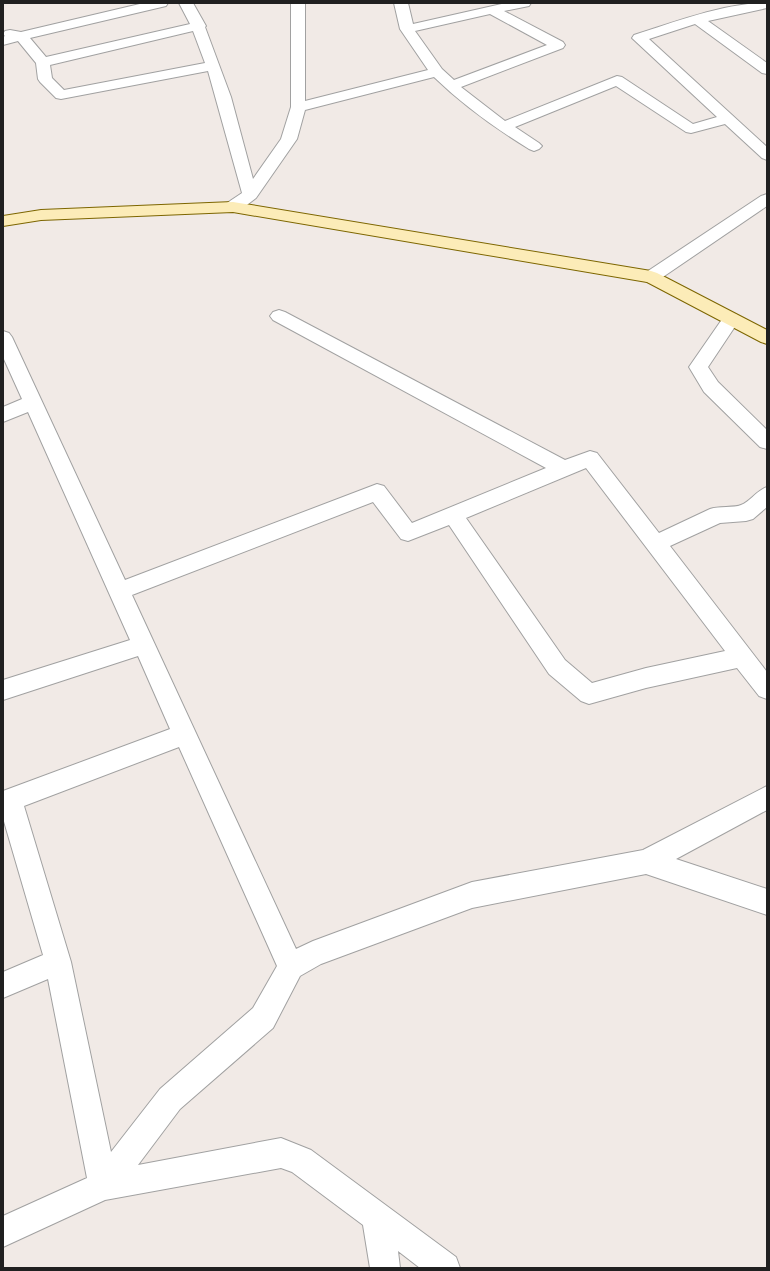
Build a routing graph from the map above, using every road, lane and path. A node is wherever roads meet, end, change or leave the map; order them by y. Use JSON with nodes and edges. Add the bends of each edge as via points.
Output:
{"nodes":[{"id":1,"x":161,"y":3,"type":"edge"},
{"id":2,"x":186,"y":3,"type":"edge"},
{"id":3,"x":298,"y":3,"type":"edge"},
{"id":4,"x":401,"y":3,"type":"edge"},
{"id":5,"x":524,"y":3,"type":"edge"},
{"id":6,"x":767,"y":4,"type":"edge"},
{"id":7,"x":144,"y":5,"type":"edge"},
{"id":8,"x":492,"y":10,"type":"junction"},
{"id":9,"x":697,"y":19,"type":"junction"},
{"id":10,"x":199,"y":26,"type":"junction"},
{"id":11,"x":407,"y":29,"type":"junction"},
{"id":12,"x":3,"y":32,"type":"edge"},
{"id":13,"x":21,"y":36,"type":"junction"},
{"id":14,"x":3,"y":41,"type":"edge"},
{"id":15,"x":43,"y":62,"type":"junction"},
{"id":16,"x":213,"y":66,"type":"junction"},
{"id":17,"x":767,"y":70,"type":"edge"},
{"id":18,"x":437,"y":72,"type":"junction"},
{"id":19,"x":451,"y":86,"type":"junction"},
{"id":20,"x":298,"y":107,"type":"junction"},
{"id":21,"x":728,"y":119,"type":"junction"},
{"id":22,"x":504,"y":128,"type":"junction"},
{"id":23,"x":534,"y":146,"type":"dead end"},
{"id":24,"x":767,"y":155,"type":"edge"},
{"id":25,"x":250,"y":195,"type":"junction"},
{"id":26,"x":767,"y":199,"type":"edge"},
{"id":27,"x":233,"y":207,"type":"junction"},
{"id":28,"x":3,"y":221,"type":"edge"},
{"id":29,"x":652,"y":277,"type":"junction"},
{"id":30,"x":279,"y":316,"type":"dead end"},
{"id":31,"x":731,"y":319,"type":"junction"},
{"id":32,"x":3,"y":337,"type":"edge"},
{"id":33,"x":767,"y":338,"type":"edge"},
{"id":34,"x":33,"y":402,"type":"junction"},
{"id":35,"x":3,"y":415,"type":"edge"},
{"id":36,"x":767,"y":442,"type":"edge"},
{"id":37,"x":564,"y":468,"type":"junction"},
{"id":38,"x":767,"y":495,"type":"edge"},
{"id":39,"x":453,"y":514,"type":"junction"},
{"id":40,"x":655,"y":544,"type":"junction"},
{"id":41,"x":119,"y":591,"type":"junction"},
{"id":42,"x":143,"y":645,"type":"junction"},
{"id":43,"x":742,"y":657,"type":"junction"},
{"id":44,"x":767,"y":689,"type":"edge"},
{"id":45,"x":3,"y":690,"type":"edge"},
{"id":46,"x":184,"y":734,"type":"junction"},
{"id":47,"x":767,"y":797,"type":"edge"},
{"id":48,"x":646,"y":862,"type":"junction"},
{"id":49,"x":767,"y":902,"type":"edge"},
{"id":50,"x":58,"y":962,"type":"junction"},
{"id":51,"x":291,"y":967,"type":"junction"},
{"id":52,"x":3,"y":985,"type":"edge"},
{"id":53,"x":103,"y":1186,"type":"junction"},
{"id":54,"x":378,"y":1218,"type":"junction"},
{"id":55,"x":3,"y":1232,"type":"edge"},
{"id":56,"x":385,"y":1268,"type":"edge"},
{"id":57,"x":445,"y":1268,"type":"edge"}],
"edges":[{"from":1,"to":7,"type":"street"},
{"from":2,"to":10,"type":"street"},
{"from":3,"to":20,"type":"street"},
{"from":4,"to":11,"type":"street"},
{"from":5,"to":8,"type":"street"},
{"from":6,"to":9,"type":"street"},
{"from":7,"to":13,"type":"street"},
{"from":8,"to":11,"type":"street"},
{"from":8,"to":19,"type":"street","via":[[558,45]]},
{"from":9,"to":17,"type":"street"},
{"from":9,"to":21,"type":"street","via":[[639,38]]},
{"from":10,"to":15,"type":"street"},
{"from":10,"to":16,"type":"street"},
{"from":11,"to":18,"type":"street"},
{"from":12,"to":13,"type":"street"},
{"from":13,"to":14,"type":"street"},
{"from":13,"to":15,"type":"street"},
{"from":15,"to":16,"type":"street","via":[[45,79],[61,96]]},
{"from":16,"to":25,"type":"street"},
{"from":18,"to":19,"type":"street"},
{"from":18,"to":20,"type":"street"},
{"from":19,"to":22,"type":"street"},
{"from":20,"to":25,"type":"street","via":[[289,139]]},
{"from":21,"to":22,"type":"street","via":[[691,129],[617,80]]},
{"from":21,"to":24,"type":"street"},
{"from":22,"to":23,"type":"street"},
{"from":25,"to":27,"type":"street"},
{"from":26,"to":29,"type":"street"},
{"from":27,"to":28,"type":"street","via":[[41,215]]},
{"from":27,"to":29,"type":"street"},
{"from":29,"to":31,"type":"street"},
{"from":30,"to":37,"type":"street"},
{"from":31,"to":33,"type":"street"},
{"from":31,"to":36,"type":"street","via":[[698,367],[711,387]]},
{"from":32,"to":34,"type":"street"},
{"from":34,"to":35,"type":"street"},
{"from":34,"to":41,"type":"street"},
{"from":37,"to":39,"type":"street"},
{"from":37,"to":40,"type":"street","via":[[590,458]]},
{"from":38,"to":40,"type":"street","via":[[746,513],[717,515]]},
{"from":39,"to":41,"type":"street","via":[[408,533],[377,492]]},
{"from":39,"to":43,"type":"street","via":[[557,667],[589,694],[646,678]]},
{"from":40,"to":43,"type":"street"},
{"from":41,"to":42,"type":"street"},
{"from":42,"to":45,"type":"street"},
{"from":42,"to":46,"type":"street"},
{"from":43,"to":44,"type":"street"},
{"from":46,"to":50,"type":"street","via":[[10,800]]},
{"from":46,"to":51,"type":"street"},
{"from":47,"to":48,"type":"street"},
{"from":48,"to":49,"type":"street"},
{"from":48,"to":51,"type":"street","via":[[472,895],[313,954]]},
{"from":50,"to":52,"type":"street"},
{"from":50,"to":53,"type":"street"},
{"from":51,"to":53,"type":"street","via":[[264,1018],[170,1099]]},
{"from":53,"to":54,"type":"street","via":[[281,1153],[301,1160]]},
{"from":53,"to":55,"type":"street"},
{"from":54,"to":56,"type":"street"},
{"from":54,"to":57,"type":"street"}]}
